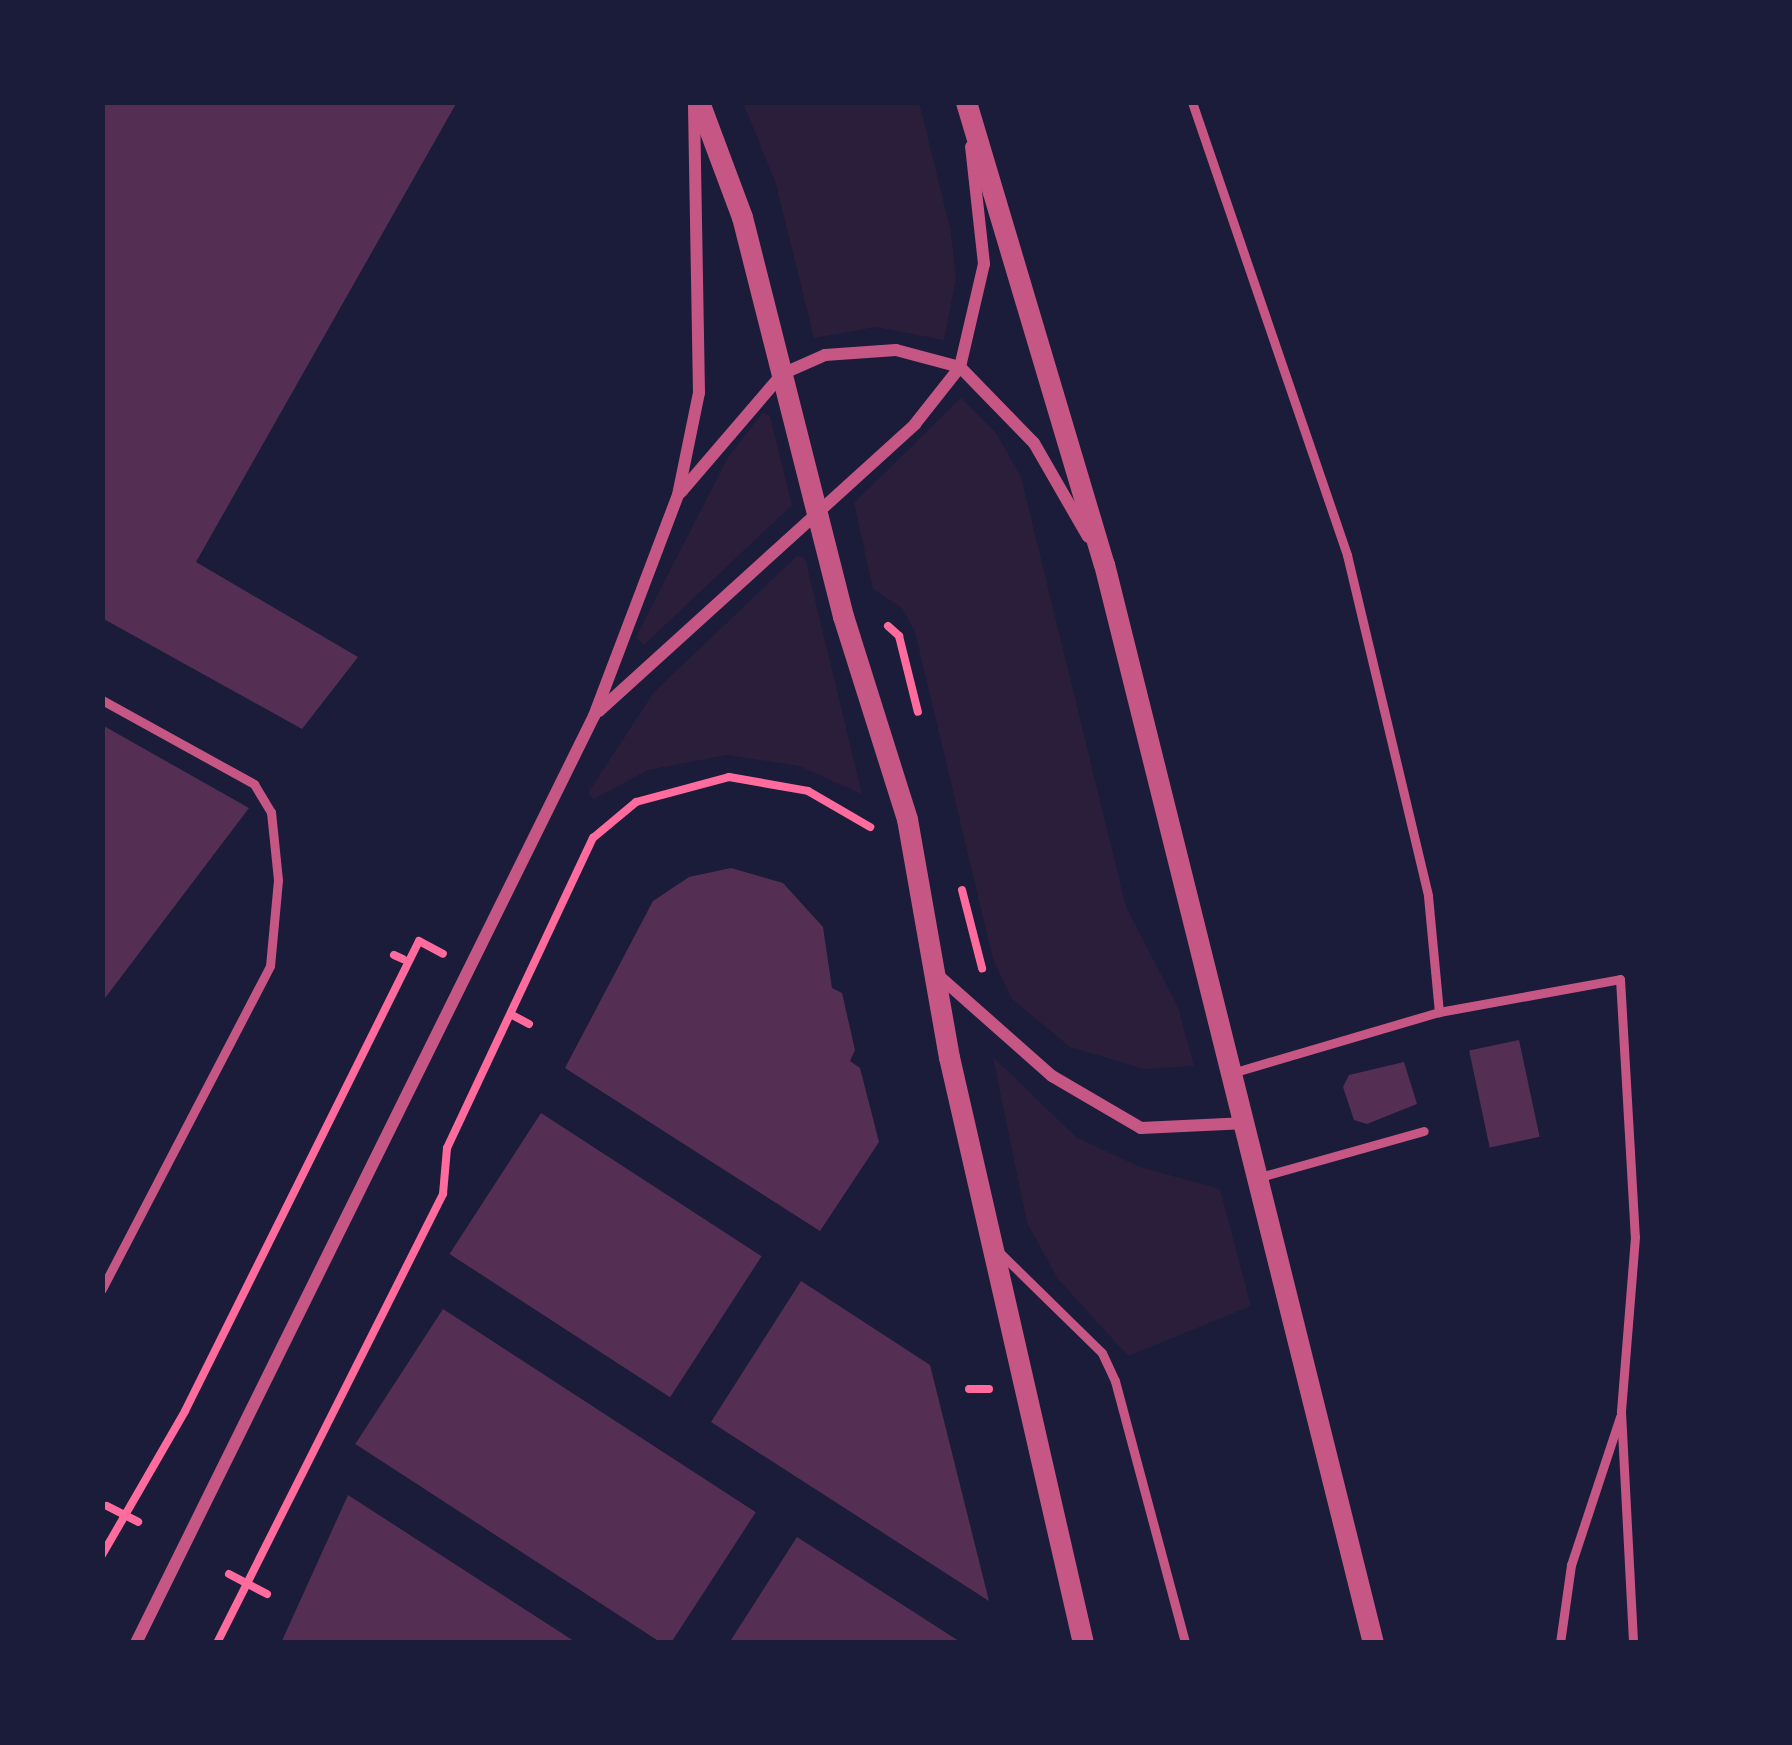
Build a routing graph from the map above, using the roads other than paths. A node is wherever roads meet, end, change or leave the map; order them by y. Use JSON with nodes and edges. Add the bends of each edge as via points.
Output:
{"nodes":[{"id":1,"x":697,"y":102,"type":"edge"},
{"id":2,"x":966,"y":102,"type":"edge"},
{"id":3,"x":1192,"y":102,"type":"edge"},
{"id":4,"x":960,"y":367,"type":"junction"},
{"id":5,"x":782,"y":374,"type":"junction"},
{"id":6,"x":678,"y":495,"type":"junction"},
{"id":7,"x":816,"y":512,"type":"junction"},
{"id":8,"x":1104,"y":564,"type":"junction"},
{"id":9,"x":102,"y":700,"type":"edge"},
{"id":10,"x":594,"y":716,"type":"junction"},
{"id":11,"x":940,"y":977,"type":"junction"},
{"id":12,"x":1439,"y":1012,"type":"junction"},
{"id":13,"x":1232,"y":1073,"type":"junction"},
{"id":14,"x":1246,"y":1123,"type":"junction"},
{"id":15,"x":1424,"y":1131,"type":"dead end"},
{"id":16,"x":1260,"y":1177,"type":"junction"},
{"id":17,"x":993,"y":1246,"type":"junction"},
{"id":18,"x":102,"y":1288,"type":"edge"},
{"id":19,"x":1621,"y":1412,"type":"junction"},
{"id":20,"x":136,"y":1643,"type":"edge"},
{"id":21,"x":1083,"y":1643,"type":"edge"},
{"id":22,"x":1185,"y":1643,"type":"edge"},
{"id":23,"x":1373,"y":1643,"type":"edge"},
{"id":24,"x":1560,"y":1643,"type":"edge"},
{"id":25,"x":1633,"y":1643,"type":"edge"}],
"edges":[{"from":1,"to":5,"type":"street","via":[[742,217]]},
{"from":1,"to":6,"type":"street","via":[[699,393]]},
{"from":2,"to":4,"type":"street","via":[[984,264]]},
{"from":2,"to":8,"type":"street"},
{"from":3,"to":12,"type":"lane","via":[[1347,555],[1428,896]]},
{"from":4,"to":5,"type":"street","via":[[865,349]]},
{"from":4,"to":7,"type":"street","via":[[915,424]]},
{"from":4,"to":8,"type":"street","via":[[1034,443]]},
{"from":5,"to":6,"type":"street"},
{"from":5,"to":7,"type":"street"},
{"from":6,"to":10,"type":"street"},
{"from":7,"to":10,"type":"street"},
{"from":7,"to":11,"type":"street","via":[[874,696]]},
{"from":8,"to":13,"type":"street"},
{"from":9,"to":18,"type":"lane","via":[[254,784],[271,812],[278,880],[270,966]]},
{"from":10,"to":20,"type":"street"},
{"from":11,"to":14,"type":"street","via":[[1052,1076],[1141,1127]]},
{"from":11,"to":17,"type":"street","via":[[949,1057]]},
{"from":12,"to":13,"type":"lane"},
{"from":12,"to":19,"type":"lane","via":[[1620,979],[1635,1237]]},
{"from":13,"to":14,"type":"street"},
{"from":14,"to":16,"type":"street"},
{"from":15,"to":16,"type":"lane"},
{"from":16,"to":23,"type":"street"},
{"from":17,"to":21,"type":"street"},
{"from":17,"to":22,"type":"lane","via":[[1102,1352]]},
{"from":19,"to":24,"type":"lane","via":[[1571,1565]]},
{"from":19,"to":25,"type":"lane"}]}
